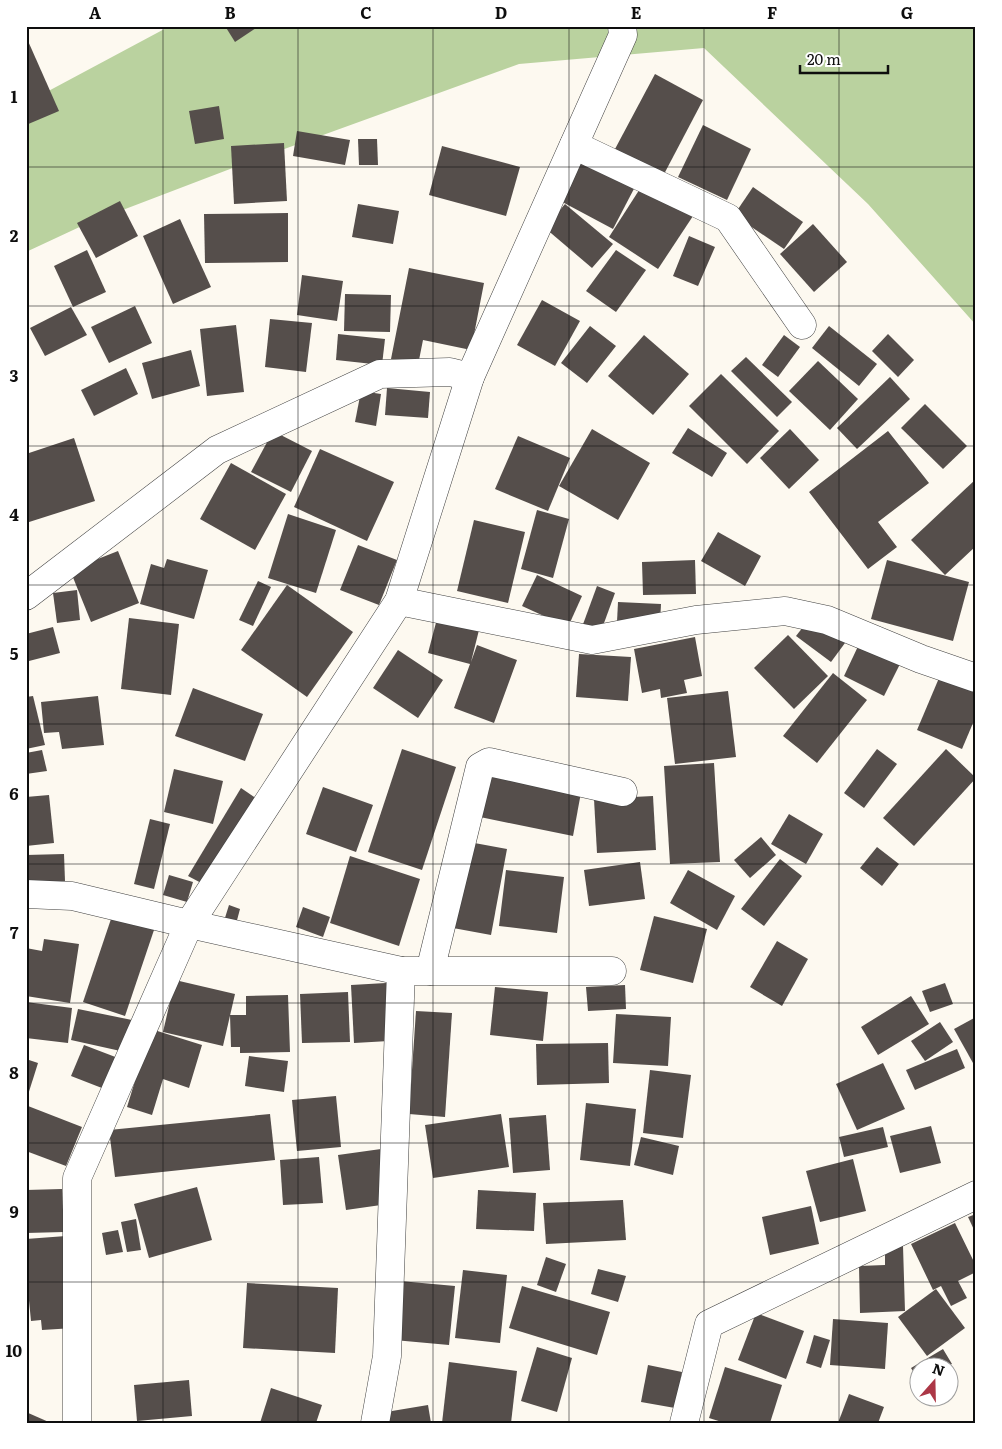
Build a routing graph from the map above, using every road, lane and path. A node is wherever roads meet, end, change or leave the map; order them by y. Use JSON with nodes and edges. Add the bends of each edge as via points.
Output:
{"nodes":[{"id":1,"x":622,"y":26,"type":"edge"},
{"id":2,"x":574,"y":145,"type":"junction"},
{"id":3,"x":802,"y":325,"type":"dead end"},
{"id":4,"x":470,"y":377,"type":"junction"},
{"id":5,"x":26,"y":596,"type":"edge"},
{"id":6,"x":398,"y":602,"type":"junction"},
{"id":7,"x":976,"y":678,"type":"edge"},
{"id":8,"x":623,"y":792,"type":"dead end"},
{"id":9,"x":26,"y":894,"type":"edge"},
{"id":10,"x":189,"y":924,"type":"junction"},
{"id":11,"x":401,"y":971,"type":"junction"},
{"id":12,"x":430,"y":971,"type":"junction"},
{"id":13,"x":612,"y":971,"type":"dead end"},
{"id":14,"x":976,"y":1194,"type":"edge"},
{"id":15,"x":77,"y":1423,"type":"edge"},
{"id":16,"x":375,"y":1423,"type":"edge"},
{"id":17,"x":684,"y":1423,"type":"edge"}],
"edges":[{"from":1,"to":2,"type":"street","via":[[623,35]]},
{"from":2,"to":3,"type":"street","via":[[728,218]]},
{"from":2,"to":4,"type":"street"},
{"from":4,"to":5,"type":"street","via":[[450,372],[380,374],[217,450]]},
{"from":4,"to":6,"type":"street"},
{"from":6,"to":7,"type":"street","via":[[592,640],[696,620],[785,610],[827,620],[921,660]]},
{"from":6,"to":10,"type":"street"},
{"from":8,"to":12,"type":"street","via":[[489,762],[480,767]]},
{"from":9,"to":10,"type":"street","via":[[72,896]]},
{"from":10,"to":11,"type":"street"},
{"from":10,"to":15,"type":"street","via":[[77,1178]]},
{"from":11,"to":12,"type":"street"},
{"from":11,"to":16,"type":"street","via":[[387,1356]]},
{"from":12,"to":13,"type":"street"},
{"from":14,"to":17,"type":"street","via":[[709,1324]]}]}
